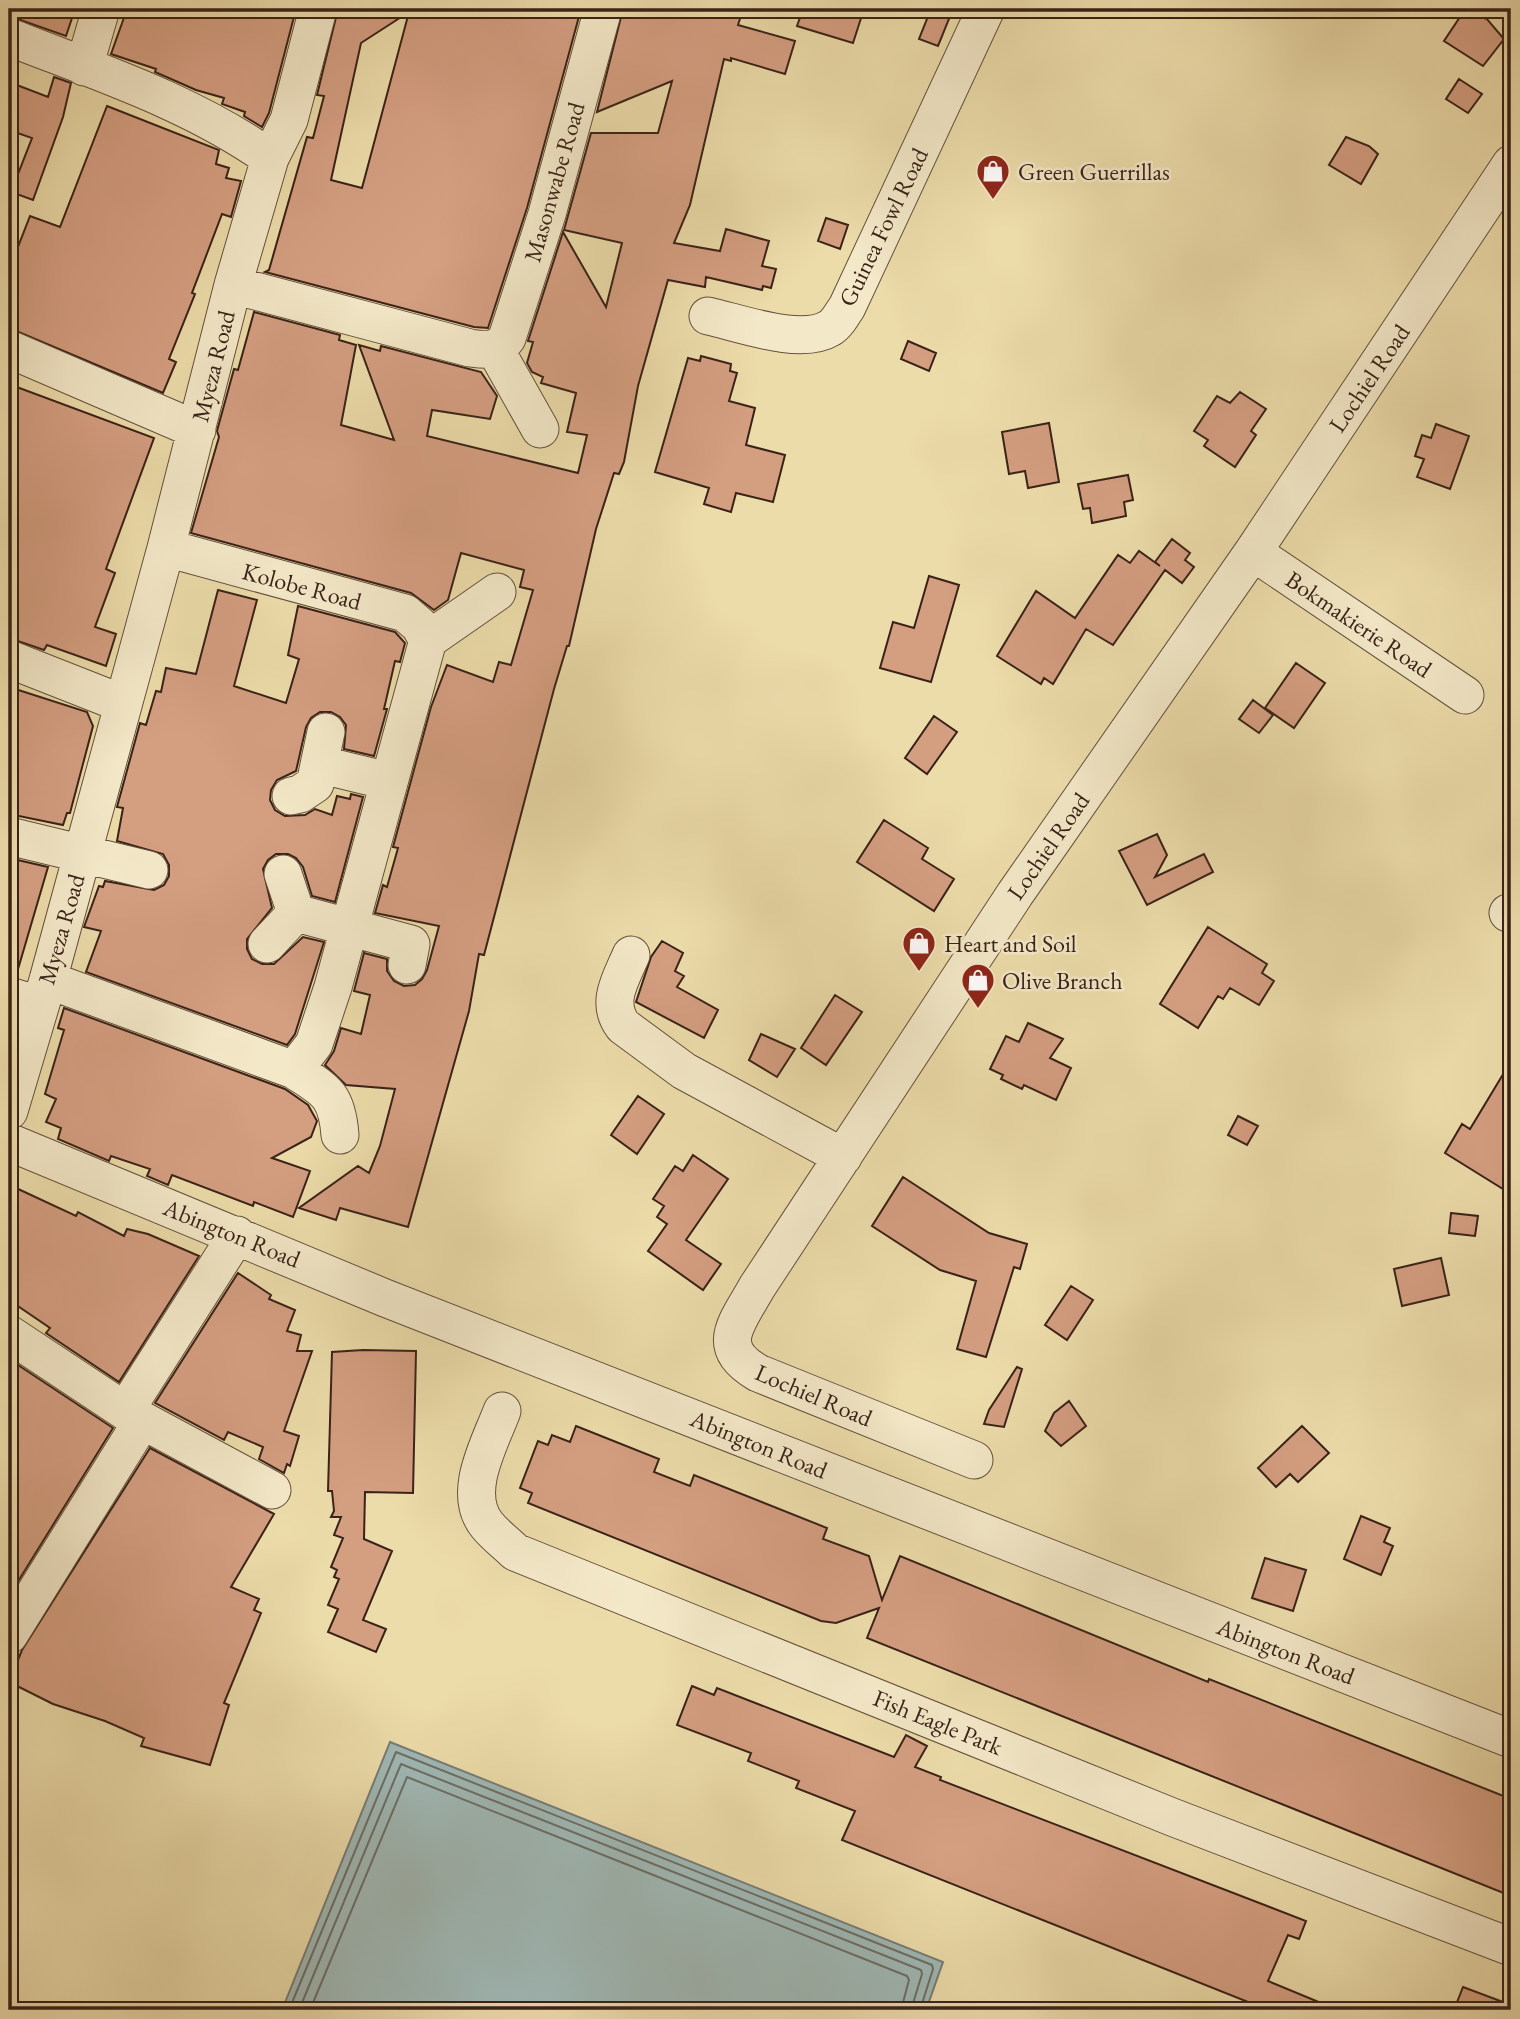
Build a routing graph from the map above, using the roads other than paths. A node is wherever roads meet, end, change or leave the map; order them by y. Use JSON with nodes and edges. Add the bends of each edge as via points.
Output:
{"nodes":[{"id":1,"x":101,"y":9,"type":"edge"},
{"id":2,"x":318,"y":9,"type":"edge"},
{"id":3,"x":603,"y":9,"type":"edge"},
{"id":4,"x":986,"y":9,"type":"edge"},
{"id":5,"x":9,"y":37,"type":"edge"},
{"id":6,"x":84,"y":67,"type":"junction"},
{"id":7,"x":270,"y":158,"type":"junction"},
{"id":8,"x":1511,"y":164,"type":"edge"},
{"id":9,"x":233,"y":285,"type":"junction"},
{"id":10,"x":708,"y":316,"type":"dead end"},
{"id":11,"x":9,"y":349,"type":"edge"},
{"id":12,"x":495,"y":349,"type":"junction"},
{"id":13,"x":540,"y":429,"type":"dead end"},
{"id":14,"x":197,"y":430,"type":"junction"},
{"id":15,"x":166,"y":548,"type":"junction"},
{"id":16,"x":1253,"y":552,"type":"junction"},
{"id":17,"x":496,"y":592,"type":"dead end"},
{"id":18,"x":428,"y":640,"type":"junction"},
{"id":19,"x":9,"y":659,"type":"edge"},
{"id":20,"x":1465,"y":695,"type":"dead end"},
{"id":21,"x":121,"y":703,"type":"junction"},
{"id":22,"x":388,"y":781,"type":"junction"},
{"id":23,"x":290,"y":796,"type":"dead end"},
{"id":24,"x":9,"y":836,"type":"edge"},
{"id":25,"x":82,"y":853,"type":"junction"},
{"id":26,"x":149,"y":870,"type":"dead end"},
{"id":27,"x":283,"y":874,"type":"dead end"},
{"id":28,"x":296,"y":913,"type":"junction"},
{"id":29,"x":349,"y":929,"type":"junction"},
{"id":30,"x":267,"y":944,"type":"dead end"},
{"id":31,"x":411,"y":946,"type":"dead end"},
{"id":32,"x":631,"y":955,"type":"dead end"},
{"id":33,"x":32,"y":994,"type":"edge"},
{"id":34,"x":294,"y":1070,"type":"junction"},
{"id":35,"x":9,"y":1111,"type":"edge"},
{"id":36,"x":340,"y":1135,"type":"dead end"},
{"id":37,"x":9,"y":1142,"type":"edge"},
{"id":38,"x":843,"y":1157,"type":"junction"},
{"id":39,"x":237,"y":1235,"type":"junction"},
{"id":40,"x":9,"y":1334,"type":"edge"},
{"id":41,"x":502,"y":1411,"type":"dead end"},
{"id":42,"x":133,"y":1416,"type":"junction"},
{"id":43,"x":974,"y":1460,"type":"dead end"},
{"id":44,"x":272,"y":1490,"type":"dead end"},
{"id":45,"x":9,"y":1635,"type":"edge"},
{"id":46,"x":1511,"y":1739,"type":"edge"},
{"id":47,"x":1511,"y":1947,"type":"edge"}],
"edges":[{"from":1,"to":6,"type":"street"},
{"from":2,"to":7,"type":"street","name":"Myeza Road","via":[[289,120]]},
{"from":3,"to":12,"type":"street","name":"Masonwabe Road","via":[[547,214],[507,338]]},
{"from":4,"to":10,"type":"street","name":"Guinea Fowl Road","via":[[847,307],[833,327],[811,335],[778,333]]},
{"from":5,"to":6,"type":"street"},
{"from":6,"to":7,"type":"street","via":[[207,118]]},
{"from":7,"to":9,"type":"street","name":"Myeza Road"},
{"from":8,"to":16,"type":"street","name":"Lochiel Road"},
{"from":9,"to":12,"type":"street","via":[[461,345]]},
{"from":9,"to":14,"type":"street","name":"Myeza Road"},
{"from":11,"to":14,"type":"street"},
{"from":12,"to":13,"type":"street"},
{"from":14,"to":15,"type":"street","name":"Myeza Road"},
{"from":15,"to":18,"type":"street","name":"Kolobe Road","via":[[405,613]]},
{"from":15,"to":21,"type":"street","name":"Myeza Road"},
{"from":16,"to":20,"type":"street","name":"Bokmakierie Road"},
{"from":16,"to":38,"type":"street","name":"Lochiel Road","via":[[1015,894]]},
{"from":17,"to":18,"type":"street"},
{"from":18,"to":22,"type":"street"},
{"from":19,"to":21,"type":"street"},
{"from":21,"to":25,"type":"street","name":"Myeza Road"},
{"from":22,"to":23,"type":"street","via":[[324,748],[315,784]]},
{"from":22,"to":29,"type":"street"},
{"from":24,"to":25,"type":"street","name":"Myeza Road"},
{"from":25,"to":26,"type":"street","name":"Myeza Road"},
{"from":25,"to":33,"type":"street","name":"Myeza Road"},
{"from":27,"to":28,"type":"street"},
{"from":28,"to":29,"type":"street"},
{"from":28,"to":30,"type":"street"},
{"from":29,"to":31,"type":"street"},
{"from":29,"to":34,"type":"street","via":[[314,1044]]},
{"from":32,"to":38,"type":"street","via":[[614,996],[615,1017],[623,1026],[684,1071]]},
{"from":33,"to":34,"type":"street"},
{"from":33,"to":35,"type":"street","name":"Myeza Road"},
{"from":34,"to":36,"type":"street","via":[[333,1099]]},
{"from":37,"to":39,"type":"street","name":"Abington Road"},
{"from":38,"to":43,"type":"street","name":"Lochiel Road","via":[[757,1287],[735,1327],[734,1353],[758,1373]]},
{"from":39,"to":42,"type":"street"},
{"from":39,"to":46,"type":"street","name":"Abington Road","via":[[409,1308]]},
{"from":40,"to":42,"type":"street"},
{"from":41,"to":47,"type":"street","name":"Fish Eagle Park","via":[[481,1466],[476,1499],[485,1523],[515,1552],[1172,1817]]},
{"from":42,"to":44,"type":"street"},
{"from":42,"to":45,"type":"street"}]}
